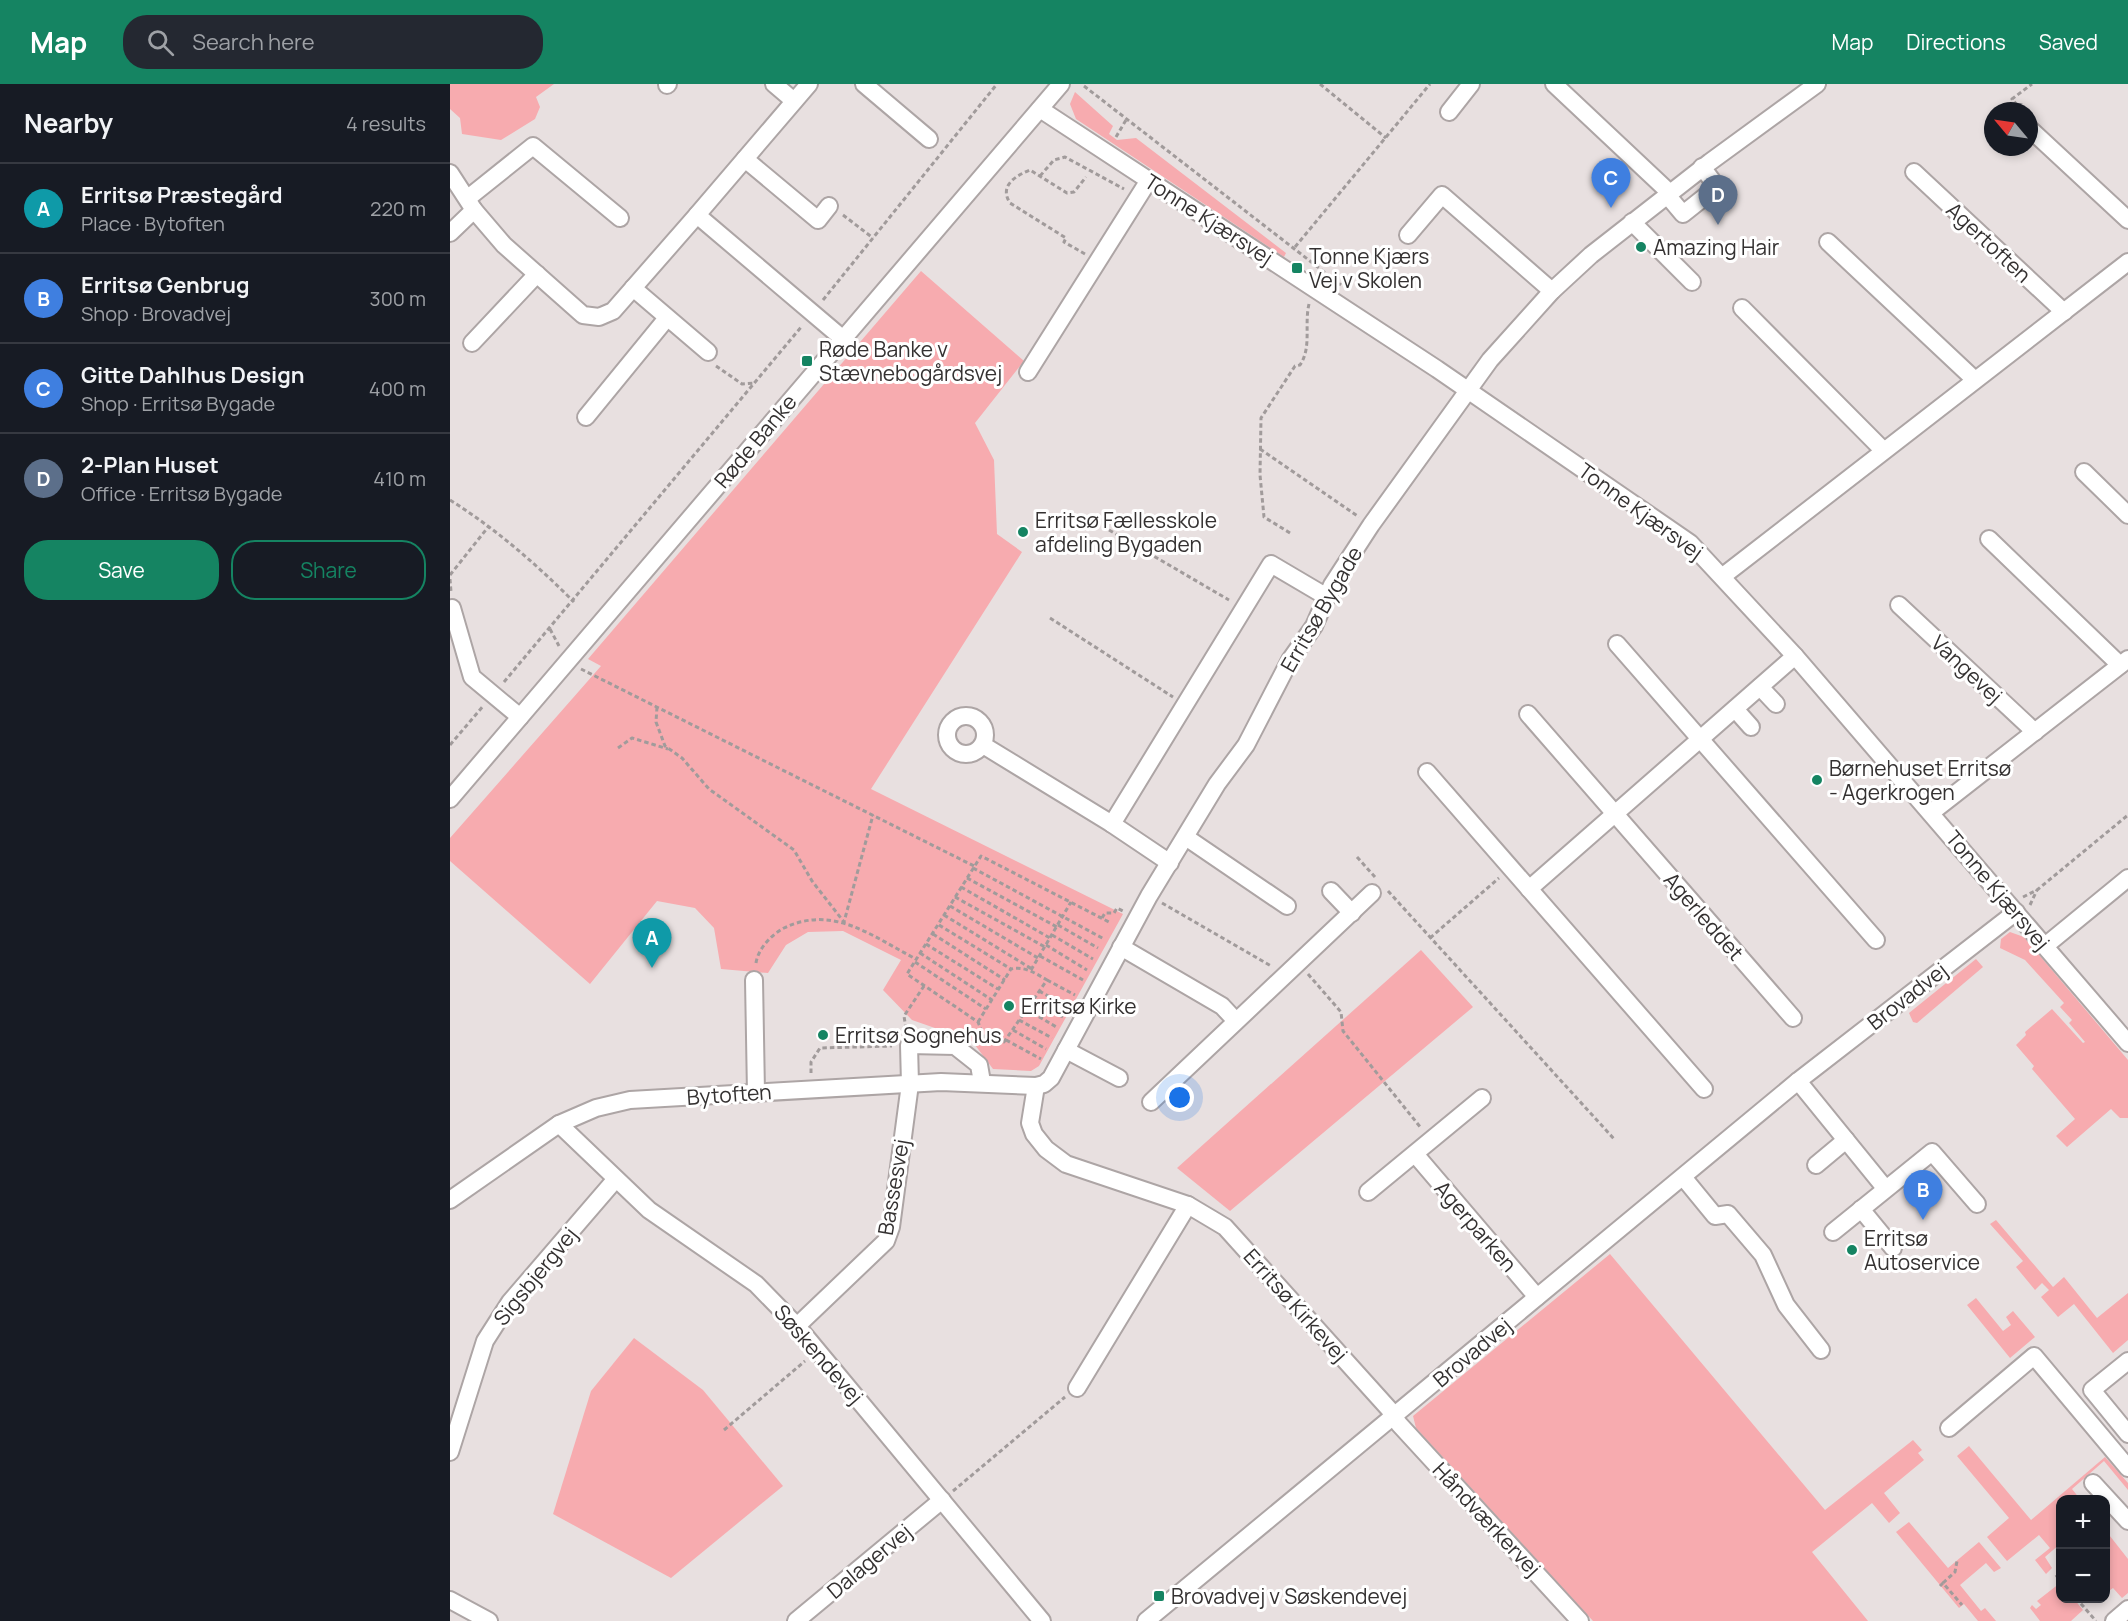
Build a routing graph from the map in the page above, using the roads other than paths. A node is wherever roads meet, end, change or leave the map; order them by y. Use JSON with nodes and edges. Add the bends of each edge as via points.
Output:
{"nodes":[{"id":1,"x":774,"y":84,"type":"edge"},
{"id":2,"x":809,"y":84,"type":"edge"},
{"id":3,"x":864,"y":84,"type":"edge"},
{"id":4,"x":1061,"y":84,"type":"edge"},
{"id":5,"x":1471,"y":84,"type":"edge"},
{"id":6,"x":1554,"y":84,"type":"edge"},
{"id":7,"x":1817,"y":84,"type":"edge"},
{"id":8,"x":794,"y":101,"type":"junction"},
{"id":9,"x":1040,"y":109,"type":"junction"},
{"id":10,"x":1449,"y":111,"type":"dead end"},
{"id":11,"x":2038,"y":136,"type":"edge"},
{"id":12,"x":929,"y":139,"type":"dead end"},
{"id":13,"x":745,"y":159,"type":"junction"},
{"id":14,"x":1702,"y":167,"type":"junction"},
{"id":15,"x":1914,"y":172,"type":"dead end"},
{"id":16,"x":450,"y":173,"type":"edge"},
{"id":17,"x":1145,"y":187,"type":"junction"},
{"id":18,"x":1669,"y":194,"type":"junction"},
{"id":19,"x":471,"y":204,"type":"junction"},
{"id":20,"x":829,"y":206,"type":"road end"},
{"id":21,"x":698,"y":215,"type":"junction"},
{"id":22,"x":620,"y":218,"type":"dead end"},
{"id":23,"x":2128,"y":220,"type":"edge"},
{"id":24,"x":1632,"y":222,"type":"junction"},
{"id":25,"x":450,"y":233,"type":"edge"},
{"id":26,"x":1408,"y":235,"type":"dead end"},
{"id":27,"x":1828,"y":242,"type":"dead end"},
{"id":28,"x":2128,"y":262,"type":"edge"},
{"id":29,"x":537,"y":274,"type":"junction"},
{"id":30,"x":1692,"y":282,"type":"dead end"},
{"id":31,"x":633,"y":288,"type":"junction"},
{"id":32,"x":1552,"y":291,"type":"junction"},
{"id":33,"x":1742,"y":308,"type":"dead end"},
{"id":34,"x":2064,"y":312,"type":"junction"},
{"id":35,"x":667,"y":318,"type":"junction"},
{"id":36,"x":842,"y":338,"type":"junction"},
{"id":37,"x":472,"y":344,"type":"dead end"},
{"id":38,"x":708,"y":352,"type":"road end"},
{"id":39,"x":1028,"y":372,"type":"dead end"},
{"id":40,"x":1975,"y":380,"type":"junction"},
{"id":41,"x":1468,"y":390,"type":"junction"},
{"id":42,"x":586,"y":417,"type":"dead end"},
{"id":43,"x":1883,"y":450,"type":"junction"},
{"id":44,"x":2084,"y":472,"type":"dead end"},
{"id":45,"x":2128,"y":515,"type":"edge"},
{"id":46,"x":1989,"y":539,"type":"dead end"},
{"id":47,"x":1723,"y":576,"type":"junction"},
{"id":48,"x":1327,"y":597,"type":"junction"},
{"id":49,"x":1899,"y":606,"type":"dead end"},
{"id":50,"x":452,"y":608,"type":"dead end"},
{"id":51,"x":1617,"y":644,"type":"dead end"},
{"id":52,"x":1795,"y":656,"type":"junction"},
{"id":53,"x":2124,"y":662,"type":"edge"},
{"id":54,"x":1760,"y":687,"type":"junction"},
{"id":55,"x":1776,"y":704,"type":"dead end"},
{"id":56,"x":1734,"y":709,"type":"junction"},
{"id":57,"x":1528,"y":714,"type":"dead end"},
{"id":58,"x":520,"y":717,"type":"junction"},
{"id":59,"x":1750,"y":727,"type":"dead end"},
{"id":60,"x":2035,"y":732,"type":"junction"},
{"id":61,"x":1700,"y":739,"type":"junction"},
{"id":62,"x":983,"y":745,"type":"dead end"},
{"id":63,"x":1427,"y":772,"type":"dead end"},
{"id":64,"x":450,"y":799,"type":"edge"},
{"id":65,"x":1932,"y":812,"type":"junction"},
{"id":66,"x":1615,"y":814,"type":"junction"},
{"id":67,"x":1112,"y":824,"type":"junction"},
{"id":68,"x":1187,"y":838,"type":"junction"},
{"id":69,"x":1170,"y":863,"type":"junction"},
{"id":70,"x":2128,"y":878,"type":"edge"},
{"id":71,"x":1380,"y":888,"type":"road end"},
{"id":72,"x":1529,"y":889,"type":"junction"},
{"id":73,"x":1331,"y":891,"type":"dead end"},
{"id":74,"x":1287,"y":906,"type":"dead end"},
{"id":75,"x":2012,"y":908,"type":"junction"},
{"id":76,"x":1352,"y":913,"type":"junction"},
{"id":77,"x":1876,"y":940,"type":"dead end"},
{"id":78,"x":2045,"y":946,"type":"junction"},
{"id":79,"x":1121,"y":947,"type":"junction"},
{"id":80,"x":754,"y":980,"type":"road end"},
{"id":81,"x":1793,"y":1018,"type":"dead end"},
{"id":82,"x":1236,"y":1021,"type":"junction"},
{"id":83,"x":2128,"y":1043,"type":"edge"},
{"id":84,"x":1066,"y":1050,"type":"junction"},
{"id":85,"x":1119,"y":1078,"type":"dead end"},
{"id":86,"x":1798,"y":1081,"type":"junction"},
{"id":87,"x":982,"y":1082,"type":"junction"},
{"id":88,"x":910,"y":1084,"type":"junction"},
{"id":89,"x":1036,"y":1086,"type":"junction"},
{"id":90,"x":1704,"y":1089,"type":"dead end"},
{"id":91,"x":756,"y":1093,"type":"junction"},
{"id":92,"x":1482,"y":1098,"type":"dead end"},
{"id":93,"x":1151,"y":1102,"type":"dead end"},
{"id":94,"x":559,"y":1124,"type":"junction"},
{"id":95,"x":1846,"y":1140,"type":"junction"},
{"id":96,"x":1415,"y":1154,"type":"junction"},
{"id":97,"x":1816,"y":1165,"type":"dead end"},
{"id":98,"x":1683,"y":1177,"type":"junction"},
{"id":99,"x":615,"y":1179,"type":"junction"},
{"id":100,"x":1886,"y":1188,"type":"junction"},
{"id":101,"x":1368,"y":1192,"type":"dead end"},
{"id":102,"x":450,"y":1200,"type":"edge"},
{"id":103,"x":1977,"y":1204,"type":"dead end"},
{"id":104,"x":1188,"y":1205,"type":"junction"},
{"id":105,"x":1860,"y":1209,"type":"junction"},
{"id":106,"x":1833,"y":1232,"type":"dead end"},
{"id":107,"x":1893,"y":1248,"type":"dead end"},
{"id":108,"x":1538,"y":1297,"type":"junction"},
{"id":109,"x":797,"y":1326,"type":"junction"},
{"id":110,"x":1821,"y":1350,"type":"dead end"},
{"id":111,"x":2128,"y":1360,"type":"edge"},
{"id":112,"x":1077,"y":1388,"type":"road end"},
{"id":113,"x":1394,"y":1417,"type":"junction"},
{"id":114,"x":1949,"y":1428,"type":"dead end"},
{"id":115,"x":2128,"y":1434,"type":"edge"},
{"id":116,"x":450,"y":1452,"type":"edge"},
{"id":117,"x":2128,"y":1468,"type":"edge"},
{"id":118,"x":2093,"y":1483,"type":"dead end"},
{"id":119,"x":942,"y":1500,"type":"junction"},
{"id":120,"x":2127,"y":1519,"type":"edge"},
{"id":121,"x":450,"y":1600,"type":"edge"},
{"id":122,"x":489,"y":1621,"type":"edge"},
{"id":123,"x":796,"y":1621,"type":"edge"},
{"id":124,"x":1042,"y":1621,"type":"edge"},
{"id":125,"x":1146,"y":1621,"type":"edge"},
{"id":126,"x":1580,"y":1621,"type":"edge"}],
"edges":[{"from":1,"to":8,"type":"street"},
{"from":2,"to":8,"type":"street"},
{"from":3,"to":12,"type":"street"},
{"from":4,"to":9,"type":"street","name":"Røde Banke"},
{"from":5,"to":10,"type":"street"},
{"from":6,"to":18,"type":"street"},
{"from":7,"to":14,"type":"street","name":"Erritsø Bygade"},
{"from":8,"to":13,"type":"street"},
{"from":9,"to":17,"type":"street","name":"Tonne Kjærsvej"},
{"from":9,"to":36,"type":"street","name":"Røde Banke"},
{"from":11,"to":23,"type":"street"},
{"from":13,"to":20,"type":"street","via":[[818,220]]},
{"from":13,"to":21,"type":"street"},
{"from":14,"to":18,"type":"street","name":"Erritsø Bygade"},
{"from":14,"to":18,"type":"street","via":[[1717,187],[1700,201],[1683,214]]},
{"from":15,"to":34,"type":"street","name":"Agertoften"},
{"from":16,"to":19,"type":"street"},
{"from":17,"to":39,"type":"street"},
{"from":17,"to":41,"type":"street","name":"Tonne Kjærsvej","via":[[1316,289]]},
{"from":18,"to":24,"type":"street","name":"Erritsø Bygade"},
{"from":19,"to":22,"type":"street","via":[[533,146]]},
{"from":19,"to":25,"type":"street"},
{"from":19,"to":29,"type":"street","via":[[504,244]]},
{"from":21,"to":31,"type":"street"},
{"from":21,"to":36,"type":"street"},
{"from":24,"to":30,"type":"street"},
{"from":24,"to":32,"type":"street","name":"Erritsø Bygade"},
{"from":26,"to":32,"type":"street","via":[[1442,195]]},
{"from":27,"to":40,"type":"street"},
{"from":28,"to":34,"type":"street"},
{"from":29,"to":31,"type":"street","via":[[584,315],[599,317],[613,311]]},
{"from":29,"to":37,"type":"street"},
{"from":31,"to":35,"type":"street"},
{"from":32,"to":41,"type":"street","name":"Erritsø Bygade"},
{"from":33,"to":43,"type":"street"},
{"from":34,"to":40,"type":"street"},
{"from":35,"to":38,"type":"street"},
{"from":35,"to":42,"type":"street"},
{"from":36,"to":58,"type":"street","name":"Røde Banke"},
{"from":40,"to":43,"type":"street"},
{"from":41,"to":47,"type":"street","name":"Tonne Kjærsvej","via":[[1653,515],[1690,543]]},
{"from":41,"to":48,"type":"street","name":"Erritsø Bygade","via":[[1371,525]]},
{"from":43,"to":47,"type":"street"},
{"from":44,"to":45,"type":"street"},
{"from":46,"to":53,"type":"street"},
{"from":47,"to":52,"type":"street","name":"Tonne Kjærsvej"},
{"from":48,"to":67,"type":"street","via":[[1271,564]]},
{"from":48,"to":68,"type":"street","name":"Erritsø Bygade","via":[[1246,746],[1217,784]]},
{"from":49,"to":60,"type":"street","name":"Vangevej"},
{"from":50,"to":58,"type":"street","via":[[472,677]]},
{"from":51,"to":61,"type":"street"},
{"from":52,"to":54,"type":"street"},
{"from":52,"to":65,"type":"street","name":"Tonne Kjærsvej"},
{"from":53,"to":60,"type":"street"},
{"from":54,"to":55,"type":"street"},
{"from":54,"to":56,"type":"street"},
{"from":56,"to":59,"type":"street"},
{"from":56,"to":61,"type":"street"},
{"from":57,"to":66,"type":"street","name":"Agerleddet"},
{"from":58,"to":64,"type":"street","name":"Røde Banke"},
{"from":60,"to":65,"type":"street"},
{"from":61,"to":66,"type":"street"},
{"from":61,"to":77,"type":"street"},
{"from":62,"to":67,"type":"street"},
{"from":63,"to":72,"type":"street"},
{"from":65,"to":75,"type":"street","name":"Tonne Kjærsvej"},
{"from":66,"to":72,"type":"street"},
{"from":66,"to":81,"type":"street","name":"Agerleddet"},
{"from":67,"to":69,"type":"street"},
{"from":68,"to":69,"type":"street","name":"Erritsø Bygade"},
{"from":68,"to":74,"type":"street"},
{"from":69,"to":79,"type":"street","name":"Erritsø Bygade"},
{"from":70,"to":78,"type":"street"},
{"from":71,"to":76,"type":"street"},
{"from":72,"to":90,"type":"street"},
{"from":73,"to":76,"type":"street"},
{"from":75,"to":78,"type":"street","name":"Tonne Kjærsvej"},
{"from":75,"to":86,"type":"street","name":"Brovadvej"},
{"from":76,"to":82,"type":"street"},
{"from":78,"to":83,"type":"street","name":"Tonne Kjærsvej"},
{"from":79,"to":82,"type":"street","via":[[1222,1006]]},
{"from":79,"to":84,"type":"street","name":"Erritsø Bygade"},
{"from":80,"to":91,"type":"street"},
{"from":82,"to":93,"type":"street"},
{"from":84,"to":85,"type":"street"},
{"from":84,"to":89,"type":"street","name":"Erritsø Bygade","via":[[1051,1078]]},
{"from":86,"to":95,"type":"street"},
{"from":86,"to":98,"type":"street","name":"Brovadvej"},
{"from":87,"to":88,"type":"street","name":"Bytoften"},
{"from":87,"to":88,"type":"street","name":"Bassesvej","via":[[979,1065],[955,1046],[909,1046]]},
{"from":87,"to":89,"type":"street","name":"Bytoften"},
{"from":88,"to":91,"type":"street","name":"Bytoften"},
{"from":88,"to":109,"type":"street","name":"Bassesvej","via":[[886,1241]]},
{"from":89,"to":104,"type":"street","name":"Erritsø Kirkevej","via":[[1030,1123],[1040,1142],[1056,1157],[1066,1164]]},
{"from":91,"to":94,"type":"street","name":"Bytoften","via":[[630,1100],[596,1108]]},
{"from":92,"to":96,"type":"street"},
{"from":94,"to":99,"type":"street","name":"Søskendevej"},
{"from":94,"to":102,"type":"street","name":"Bytoften"},
{"from":95,"to":97,"type":"street"},
{"from":95,"to":100,"type":"street"},
{"from":96,"to":101,"type":"street"},
{"from":96,"to":108,"type":"street","name":"Agerparken"},
{"from":98,"to":108,"type":"street","name":"Brovadvej"},
{"from":98,"to":110,"type":"street","via":[[1715,1216],[1728,1214],[1763,1255],[1786,1305]]},
{"from":99,"to":109,"type":"street","name":"Søskendevej","via":[[649,1210],[756,1284]]},
{"from":99,"to":116,"type":"street","name":"Sigsbjergvej","via":[[510,1302],[485,1341]]},
{"from":100,"to":103,"type":"street","via":[[1932,1152]]},
{"from":100,"to":105,"type":"street"},
{"from":104,"to":112,"type":"street"},
{"from":104,"to":113,"type":"street","name":"Erritsø Kirkevej","via":[[1225,1227]]},
{"from":105,"to":106,"type":"street"},
{"from":105,"to":107,"type":"street"},
{"from":108,"to":113,"type":"street","name":"Brovadvej"},
{"from":109,"to":119,"type":"street","name":"Søskendevej"},
{"from":111,"to":115,"type":"street","via":[[2092,1390]]},
{"from":113,"to":125,"type":"street","name":"Brovadvej"},
{"from":113,"to":126,"type":"street","name":"Håndværkervej"},
{"from":114,"to":117,"type":"street","via":[[2034,1356]]},
{"from":118,"to":120,"type":"street"},
{"from":119,"to":123,"type":"street","name":"Dalagervej"},
{"from":119,"to":124,"type":"street","name":"Søskendevej"},
{"from":121,"to":122,"type":"street"}]}
